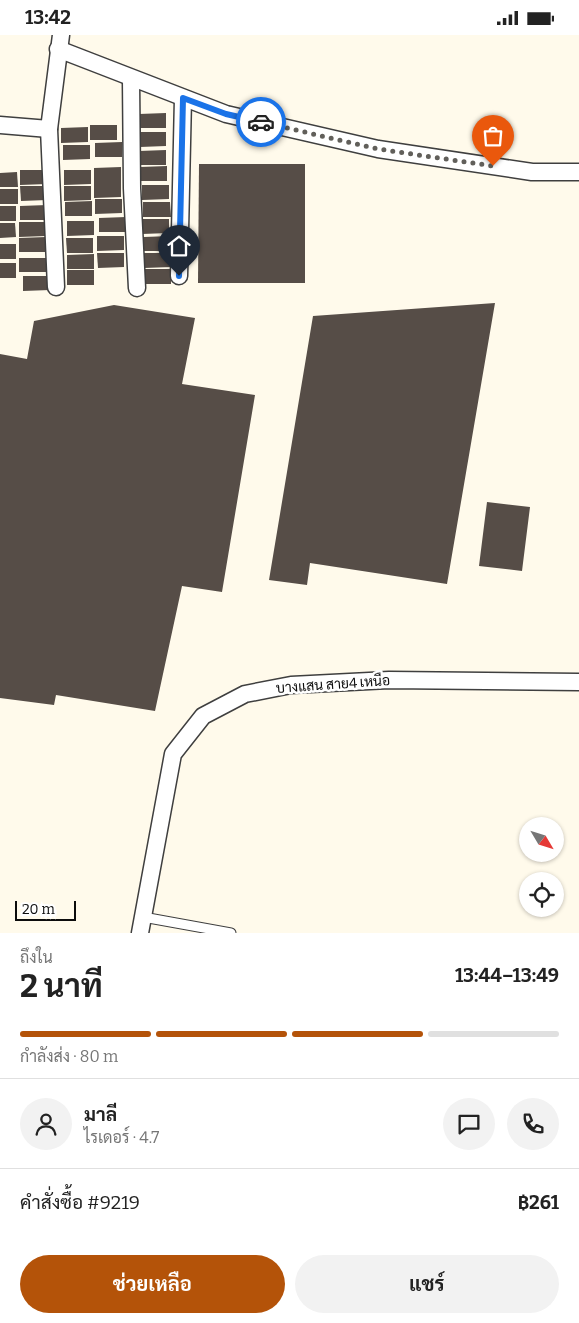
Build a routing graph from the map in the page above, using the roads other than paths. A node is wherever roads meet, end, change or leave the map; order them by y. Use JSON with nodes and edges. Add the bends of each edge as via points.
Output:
{"nodes":[{"id":1,"x":60,"y":42,"type":"edge"},
{"id":2,"x":131,"y":79,"type":"junction"},
{"id":3,"x":183,"y":98,"type":"junction"},
{"id":4,"x":0,"y":125,"type":"edge"},
{"id":5,"x":49,"y":129,"type":"junction"},
{"id":6,"x":579,"y":172,"type":"edge"},
{"id":7,"x":179,"y":276,"type":"dead end"},
{"id":8,"x":56,"y":287,"type":"dead end"},
{"id":9,"x":137,"y":288,"type":"dead end"},
{"id":10,"x":579,"y":682,"type":"edge"},
{"id":11,"x":141,"y":925,"type":"edge"},
{"id":12,"x":231,"y":933,"type":"edge"}],
"edges":[{"from":1,"to":2,"type":"street"},
{"from":1,"to":5,"type":"street"},
{"from":2,"to":3,"type":"street"},
{"from":2,"to":9,"type":"street"},
{"from":3,"to":6,"type":"street","via":[[226,114],[378,149],[532,172]]},
{"from":3,"to":7,"type":"street"},
{"from":4,"to":5,"type":"street"},
{"from":5,"to":8,"type":"street"},
{"from":10,"to":11,"type":"street","name":"บางแสน สาย4 เหนือ","via":[[389,679],[292,685],[244,694],[203,717],[173,755]]},
{"from":11,"to":12,"type":"lane"}]}
